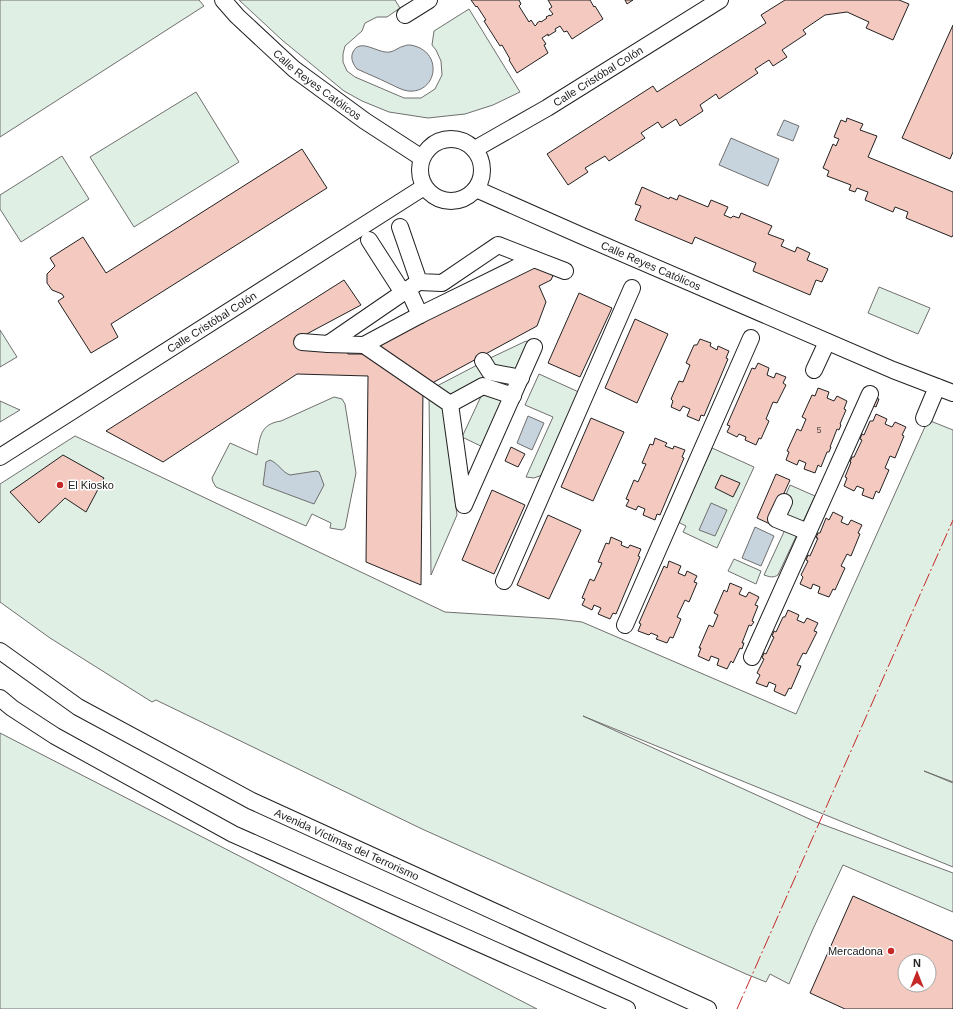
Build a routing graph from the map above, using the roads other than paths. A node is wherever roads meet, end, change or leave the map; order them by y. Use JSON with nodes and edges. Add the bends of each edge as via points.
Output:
{"nodes":[{"id":1,"x":223,"y":0,"type":"edge"},
{"id":2,"x":429,"y":0,"type":"edge"},
{"id":3,"x":720,"y":0,"type":"edge"},
{"id":4,"x":405,"y":15,"type":"dead end"},
{"id":5,"x":475,"y":149,"type":"junction"},
{"id":6,"x":422,"y":158,"type":"junction"},
{"id":7,"x":424,"y":187,"type":"junction"},
{"id":8,"x":476,"y":189,"type":"junction"},
{"id":9,"x":400,"y":227,"type":"dead end"},
{"id":10,"x":369,"y":240,"type":"dead end"},
{"id":11,"x":534,"y":259,"type":"junction"},
{"id":12,"x":565,"y":271,"type":"dead end"},
{"id":13,"x":410,"y":288,"type":"junction"},
{"id":14,"x":632,"y":288,"type":"dead end"},
{"id":15,"x":420,"y":315,"type":"junction"},
{"id":16,"x":751,"y":338,"type":"dead end"},
{"id":17,"x":302,"y":342,"type":"dead end"},
{"id":18,"x":827,"y":342,"type":"junction"},
{"id":19,"x":328,"y":344,"type":"junction"},
{"id":20,"x":364,"y":345,"type":"junction"},
{"id":21,"x":534,"y":348,"type":"dead end"},
{"id":22,"x":483,"y":361,"type":"dead end"},
{"id":23,"x":814,"y":370,"type":"dead end"},
{"id":24,"x":521,"y":378,"type":"junction"},
{"id":25,"x":937,"y":387,"type":"junction"},
{"id":26,"x":953,"y":393,"type":"edge"},
{"id":27,"x":870,"y":394,"type":"dead end"},
{"id":28,"x":513,"y":396,"type":"junction"},
{"id":29,"x":450,"y":404,"type":"junction"},
{"id":30,"x":924,"y":418,"type":"dead end"},
{"id":31,"x":0,"y":457,"type":"edge"},
{"id":32,"x":784,"y":502,"type":"dead end"},
{"id":33,"x":808,"y":532,"type":"junction"},
{"id":34,"x":504,"y":581,"type":"dead end"},
{"id":35,"x":625,"y":625,"type":"dead end"},
{"id":36,"x":0,"y":650,"type":"edge"},
{"id":37,"x":752,"y":657,"type":"dead end"},
{"id":38,"x":0,"y":698,"type":"edge"},
{"id":39,"x":627,"y":1009,"type":"edge"},
{"id":40,"x":708,"y":1009,"type":"edge"}],
"edges":[{"from":1,"to":6,"type":"street","name":"Calle Reyes Católicos","via":[[294,69],[365,121]]},
{"from":2,"to":4,"type":"street"},
{"from":3,"to":5,"type":"street","name":"Calle Cristóbal Colón","via":[[547,108]]},
{"from":5,"to":6,"type":"street","via":[[457,139],[446,139],[436,142]]},
{"from":5,"to":8,"type":"street","via":[[483,169]]},
{"from":6,"to":7,"type":"street","via":[[419,168]]},
{"from":7,"to":8,"type":"street","via":[[431,195],[450,202],[460,201]]},
{"from":7,"to":31,"type":"street","name":"Calle Cristóbal Colón"},
{"from":8,"to":18,"type":"street","name":"Calle Reyes Católicos"},
{"from":9,"to":13,"type":"street"},
{"from":10,"to":13,"type":"street"},
{"from":11,"to":12,"type":"street"},
{"from":11,"to":13,"type":"street","via":[[498,245],[442,283]]},
{"from":11,"to":15,"type":"street"},
{"from":13,"to":15,"type":"street"},
{"from":13,"to":19,"type":"street"},
{"from":14,"to":34,"type":"street"},
{"from":15,"to":20,"type":"street"},
{"from":16,"to":35,"type":"street"},
{"from":17,"to":19,"type":"street"},
{"from":18,"to":23,"type":"street"},
{"from":18,"to":25,"type":"street","name":"Calle Reyes Católicos"},
{"from":19,"to":20,"type":"street"},
{"from":20,"to":29,"type":"street"},
{"from":21,"to":24,"type":"street"},
{"from":22,"to":24,"type":"street","via":[[490,372]]},
{"from":24,"to":28,"type":"street"},
{"from":25,"to":26,"type":"street","name":"Calle Reyes Católicos"},
{"from":25,"to":30,"type":"street"},
{"from":27,"to":33,"type":"street"},
{"from":28,"to":29,"type":"street","via":[[483,386]]},
{"from":28,"to":29,"type":"street","via":[[464,505]]},
{"from":32,"to":33,"type":"street","via":[[776,519]]},
{"from":33,"to":37,"type":"street"},
{"from":36,"to":40,"type":"street","name":"Avenida Víctimas del Terrorismo","via":[[78,707],[252,801]]},
{"from":38,"to":39,"type":"street","via":[[55,736],[233,834]]}]}
